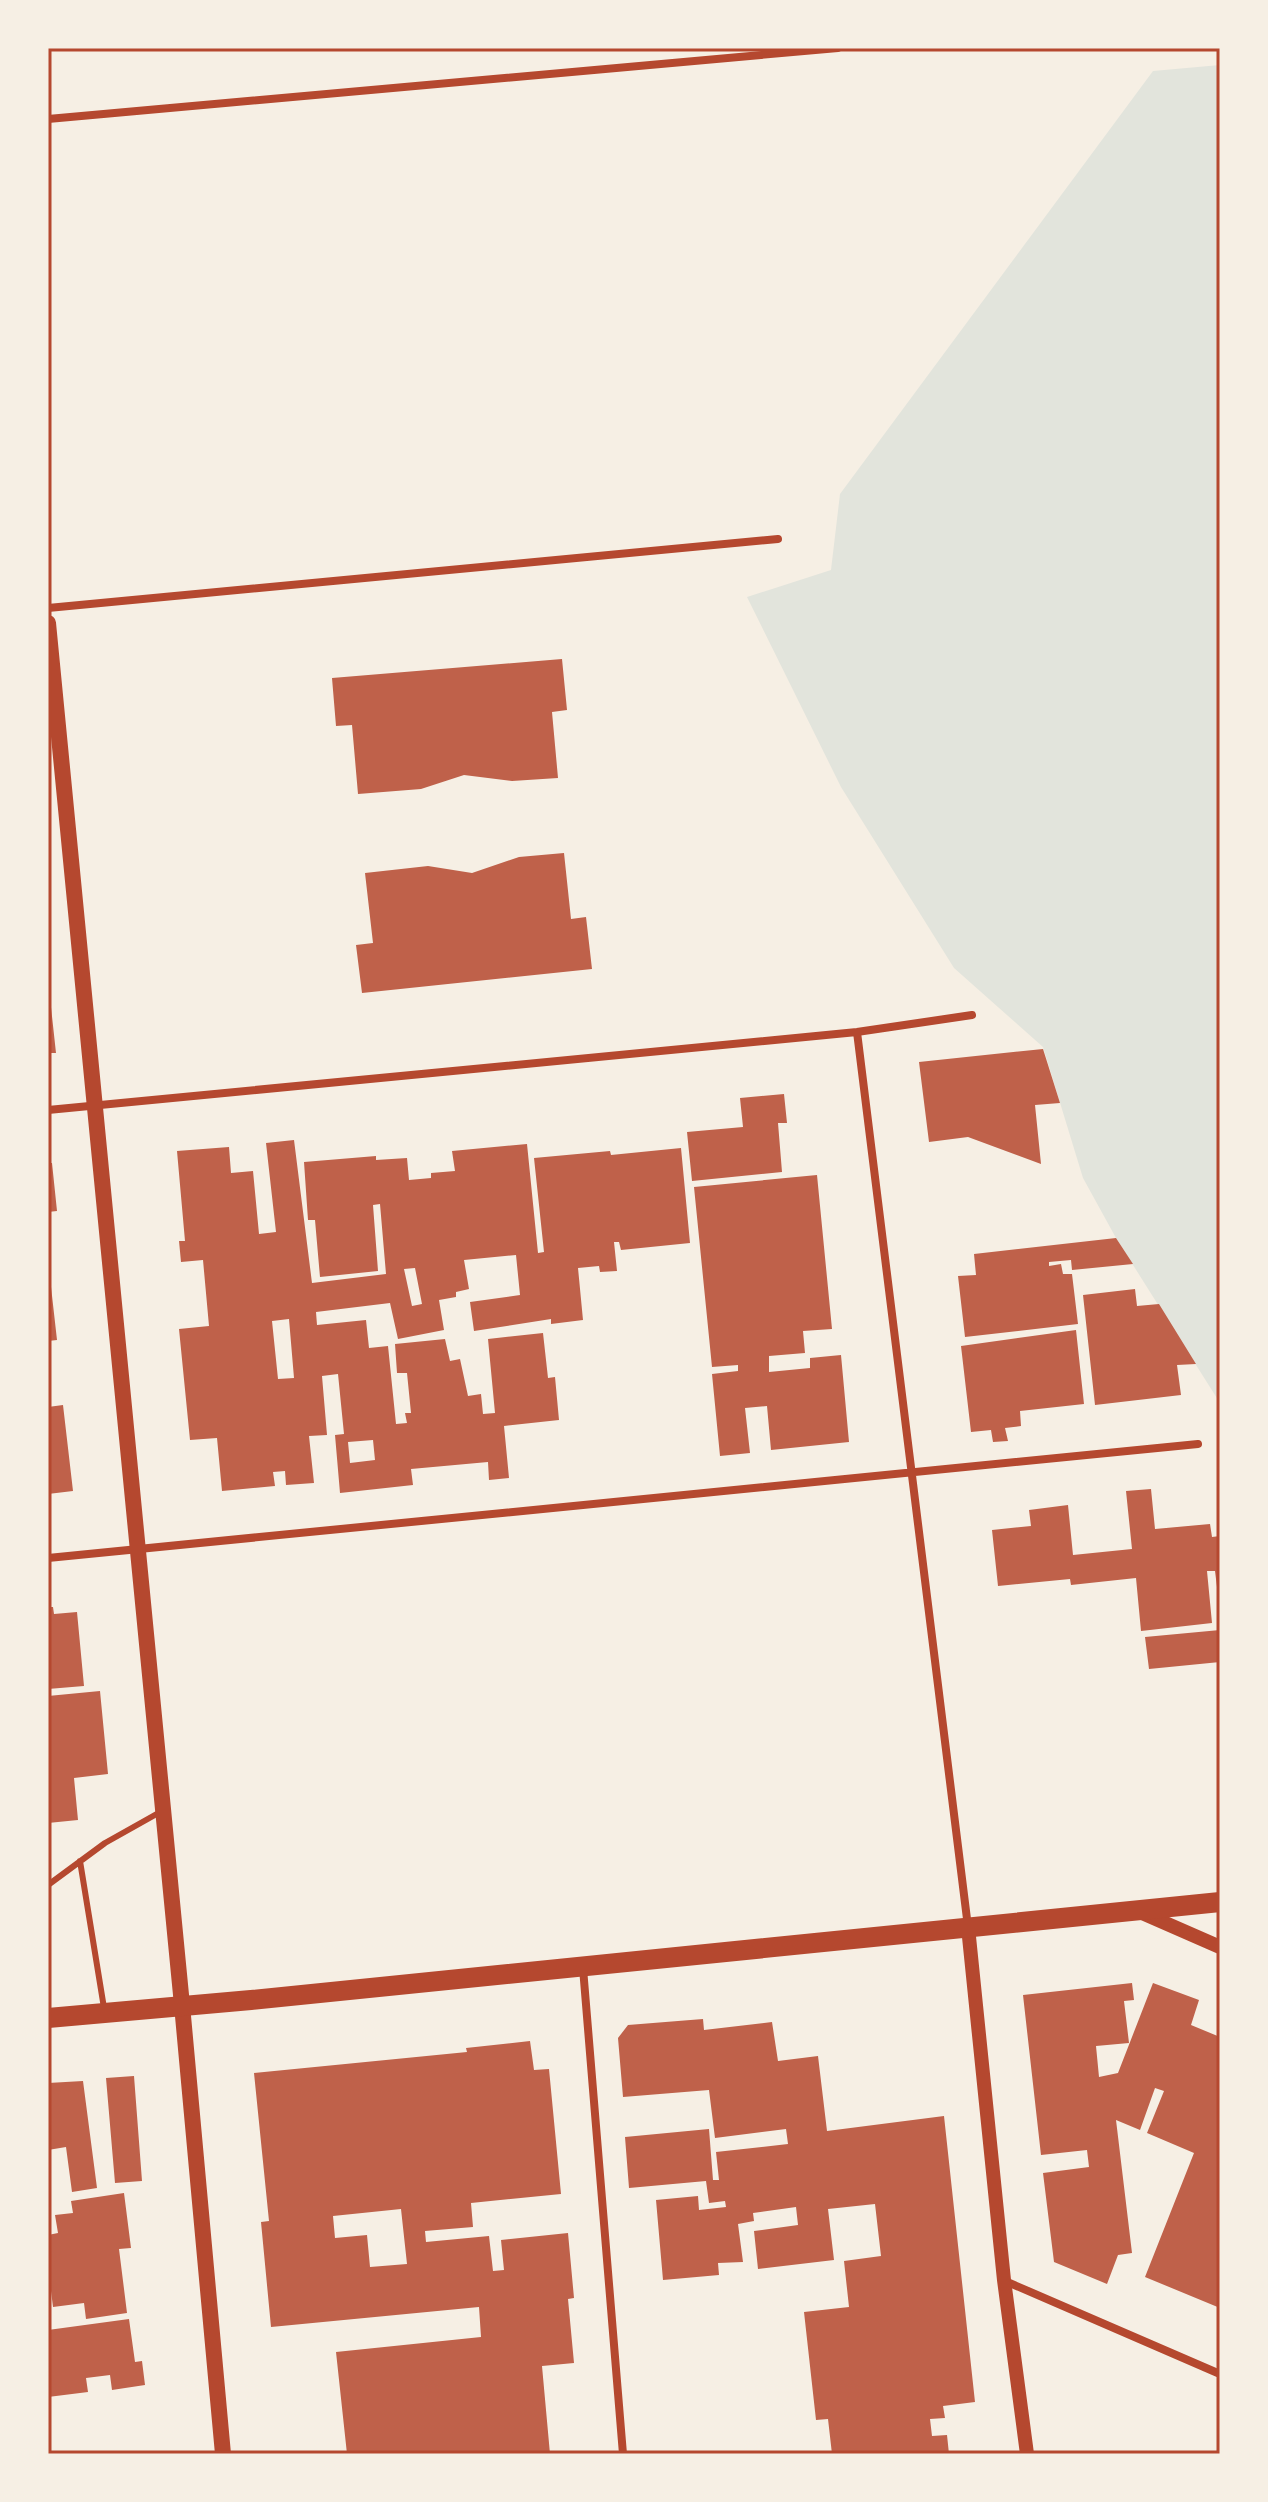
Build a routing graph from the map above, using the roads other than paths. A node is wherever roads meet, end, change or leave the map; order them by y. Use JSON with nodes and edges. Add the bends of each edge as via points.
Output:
{"nodes":[{"id":1,"x":838,"y":48,"type":"edge"},
{"id":2,"x":48,"y":119,"type":"edge"},
{"id":3,"x":778,"y":539,"type":"dead end"},
{"id":4,"x":48,"y":608,"type":"edge"},
{"id":5,"x":48,"y":623,"type":"edge"},
{"id":6,"x":972,"y":1015,"type":"dead end"},
{"id":7,"x":857,"y":1032,"type":"junction"},
{"id":8,"x":95,"y":1106,"type":"junction"},
{"id":9,"x":48,"y":1110,"type":"edge"},
{"id":10,"x":1198,"y":1444,"type":"dead end"},
{"id":11,"x":912,"y":1473,"type":"junction"},
{"id":12,"x":137,"y":1549,"type":"junction"},
{"id":13,"x":48,"y":1558,"type":"edge"},
{"id":14,"x":162,"y":1811,"type":"junction"},
{"id":15,"x":80,"y":1861,"type":"junction"},
{"id":16,"x":48,"y":1885,"type":"edge"},
{"id":17,"x":1220,"y":1902,"type":"edge"},
{"id":18,"x":1133,"y":1909,"type":"junction"},
{"id":19,"x":968,"y":1927,"type":"junction"},
{"id":20,"x":1220,"y":1947,"type":"edge"},
{"id":21,"x":582,"y":1966,"type":"junction"},
{"id":22,"x":182,"y":2005,"type":"junction"},
{"id":23,"x":104,"y":2013,"type":"junction"},
{"id":24,"x":48,"y":2018,"type":"edge"},
{"id":25,"x":1004,"y":2280,"type":"junction"},
{"id":26,"x":1220,"y":2374,"type":"edge"},
{"id":27,"x":223,"y":2454,"type":"edge"},
{"id":28,"x":623,"y":2454,"type":"edge"},
{"id":29,"x":1027,"y":2454,"type":"edge"}],
"edges":[{"from":1,"to":2,"type":"street"},
{"from":3,"to":4,"type":"street"},
{"from":5,"to":8,"type":"main road"},
{"from":6,"to":7,"type":"street"},
{"from":7,"to":8,"type":"street"},
{"from":7,"to":11,"type":"street"},
{"from":8,"to":9,"type":"street"},
{"from":8,"to":12,"type":"main road"},
{"from":10,"to":11,"type":"street"},
{"from":11,"to":12,"type":"street"},
{"from":11,"to":19,"type":"street"},
{"from":12,"to":13,"type":"street"},
{"from":12,"to":14,"type":"main road"},
{"from":14,"to":15,"type":"lane"},
{"from":14,"to":22,"type":"main road"},
{"from":15,"to":16,"type":"lane"},
{"from":15,"to":23,"type":"lane"},
{"from":17,"to":18,"type":"main road"},
{"from":18,"to":19,"type":"main road"},
{"from":18,"to":20,"type":"street"},
{"from":19,"to":21,"type":"main road"},
{"from":19,"to":25,"type":"street"},
{"from":21,"to":22,"type":"main road"},
{"from":21,"to":28,"type":"street"},
{"from":22,"to":23,"type":"main road"},
{"from":22,"to":27,"type":"main road"},
{"from":23,"to":24,"type":"main road"},
{"from":25,"to":26,"type":"street"},
{"from":25,"to":29,"type":"street"}]}
